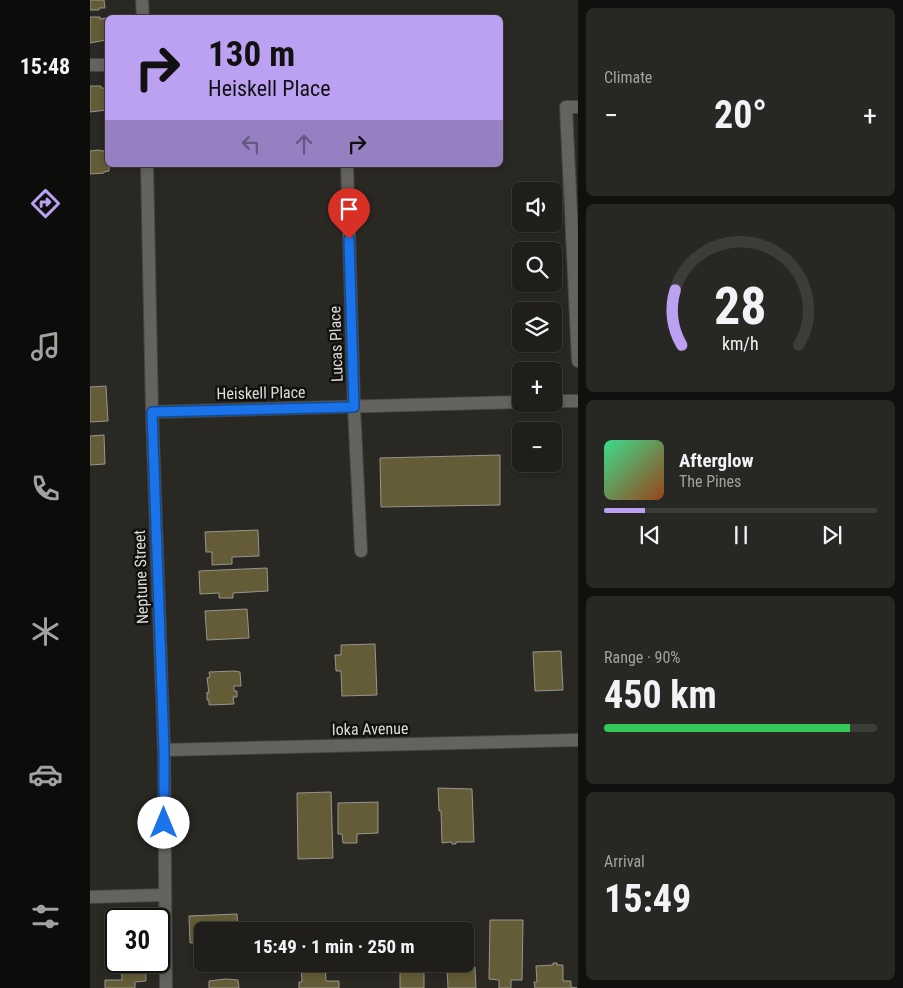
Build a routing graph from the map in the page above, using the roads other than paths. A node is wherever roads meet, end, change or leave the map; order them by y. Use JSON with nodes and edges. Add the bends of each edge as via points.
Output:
{"nodes":[{"id":1,"x":142,"y":0,"type":"edge"},
{"id":2,"x":143,"y":15,"type":"edge"},
{"id":3,"x":90,"y":65,"type":"edge"},
{"id":4,"x":105,"y":65,"type":"edge"},
{"id":5,"x":578,"y":107,"type":"edge"},
{"id":6,"x":147,"y":167,"type":"edge"},
{"id":7,"x":347,"y":167,"type":"edge"},
{"id":8,"x":578,"y":361,"type":"edge"},
{"id":9,"x":578,"y":401,"type":"edge"},
{"id":10,"x":512,"y":402,"type":"edge"},
{"id":11,"x":562,"y":402,"type":"edge"},
{"id":12,"x":354,"y":407,"type":"junction"},
{"id":13,"x":152,"y":412,"type":"junction"},
{"id":14,"x":360,"y":551,"type":"dead end"},
{"id":15,"x":578,"y":740,"type":"edge"},
{"id":16,"x":164,"y":750,"type":"junction"},
{"id":17,"x":164,"y":895,"type":"junction"},
{"id":18,"x":90,"y":897,"type":"edge"},
{"id":19,"x":166,"y":988,"type":"edge"}],
"edges":[{"from":1,"to":2,"type":"street"},
{"from":3,"to":4,"type":"street"},
{"from":5,"to":8,"type":"street","via":[[566,107]]},
{"from":6,"to":13,"type":"street","name":"Neptune Street"},
{"from":7,"to":12,"type":"street","name":"Lucas Place"},
{"from":9,"to":11,"type":"street"},
{"from":10,"to":12,"type":"street","name":"Heiskell Place"},
{"from":12,"to":13,"type":"street","name":"Heiskell Place"},
{"from":12,"to":14,"type":"street","name":"Lucas Place"},
{"from":13,"to":16,"type":"street","name":"Neptune Street"},
{"from":15,"to":16,"type":"street","name":"Ioka Avenue"},
{"from":16,"to":17,"type":"street","name":"Neptune Street"},
{"from":17,"to":18,"type":"street"},
{"from":17,"to":19,"type":"street","name":"Neptune Street"}]}
